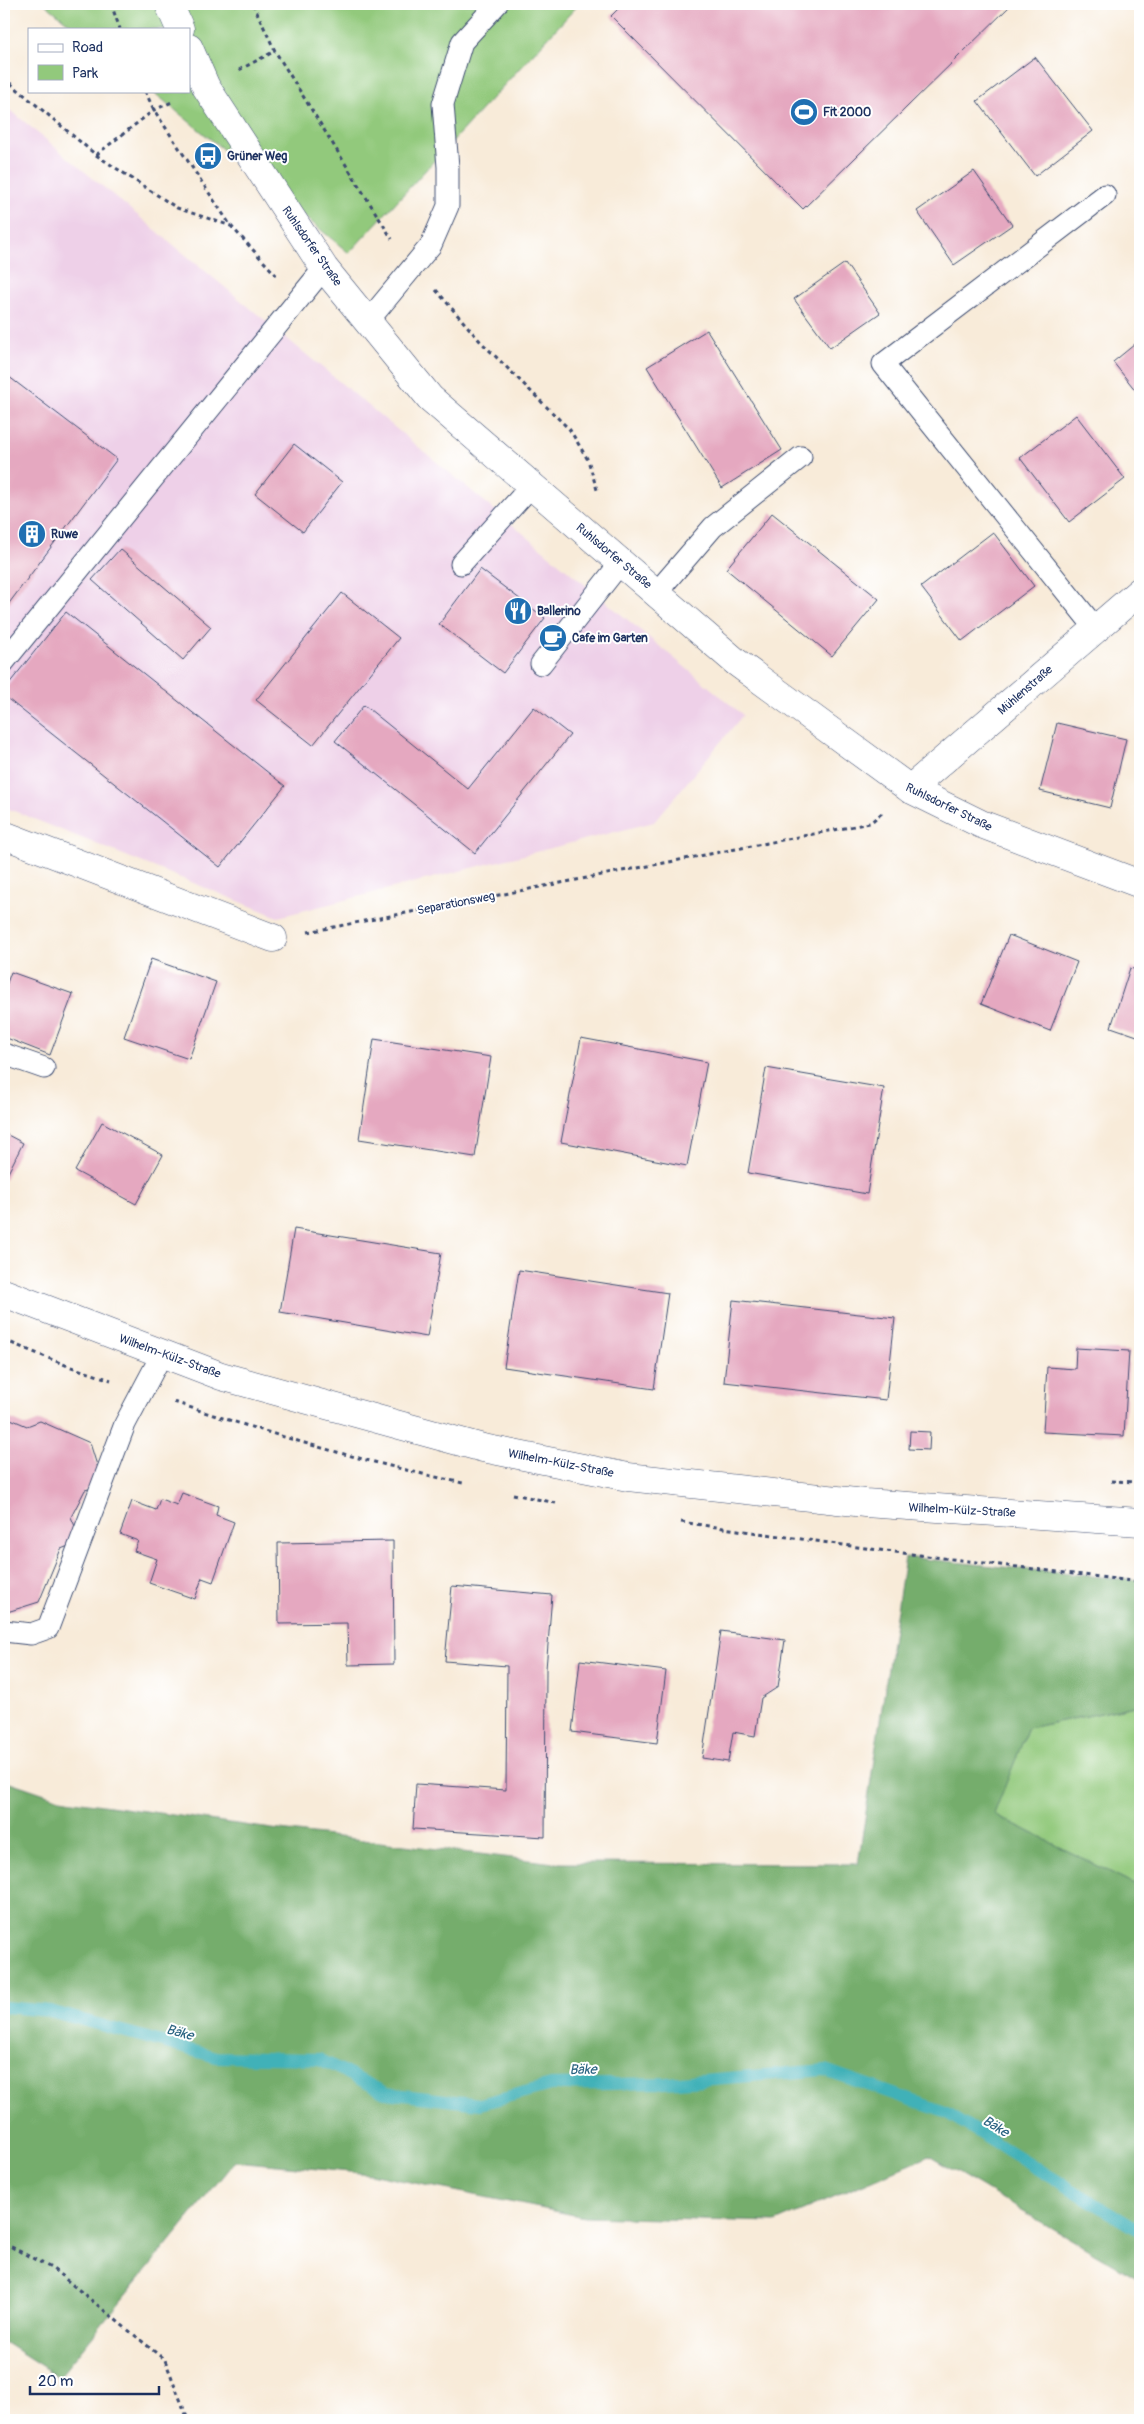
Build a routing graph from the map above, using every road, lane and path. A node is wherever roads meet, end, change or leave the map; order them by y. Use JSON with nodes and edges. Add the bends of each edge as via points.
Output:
{"nodes":[{"id":1,"x":111,"y":4,"type":"edge"},
{"id":2,"x":170,"y":4,"type":"edge"},
{"id":3,"x":253,"y":4,"type":"edge"},
{"id":4,"x":497,"y":4,"type":"edge"},
{"id":5,"x":120,"y":28,"type":"edge"},
{"id":6,"x":180,"y":28,"type":"edge"},
{"id":7,"x":190,"y":50,"type":"edge"},
{"id":8,"x":4,"y":78,"type":"edge"},
{"id":9,"x":206,"y":87,"type":"junction"},
{"id":10,"x":96,"y":156,"type":"junction"},
{"id":11,"x":1105,"y":194,"type":"dead end"},
{"id":12,"x":231,"y":226,"type":"dead end"},
{"id":13,"x":414,"y":265,"type":"junction"},
{"id":14,"x":324,"y":268,"type":"junction"},
{"id":15,"x":368,"y":321,"type":"junction"},
{"id":16,"x":801,"y":457,"type":"dead end"},
{"id":17,"x":532,"y":485,"type":"junction"},
{"id":18,"x":603,"y":499,"type":"dead end"},
{"id":19,"x":620,"y":562,"type":"junction"},
{"id":20,"x":461,"y":564,"type":"dead end"},
{"id":21,"x":1140,"y":591,"type":"edge"},
{"id":22,"x":657,"y":592,"type":"junction"},
{"id":23,"x":1096,"y":629,"type":"junction"},
{"id":24,"x":4,"y":662,"type":"edge"},
{"id":25,"x":541,"y":664,"type":"dead end"},
{"id":26,"x":910,"y":789,"type":"junction"},
{"id":27,"x":4,"y":835,"type":"edge"},
{"id":28,"x":1140,"y":884,"type":"edge"},
{"id":29,"x":273,"y":938,"type":"joint"},
{"id":30,"x":4,"y":1054,"type":"edge"},
{"id":31,"x":44,"y":1068,"type":"dead end"},
{"id":32,"x":4,"y":1293,"type":"edge"},
{"id":33,"x":162,"y":1354,"type":"junction"},
{"id":34,"x":1108,"y":1480,"type":"dead end"},
{"id":35,"x":1140,"y":1482,"type":"edge"},
{"id":36,"x":1140,"y":1522,"type":"edge"},
{"id":37,"x":860,"y":1547,"type":"dead end"},
{"id":38,"x":1140,"y":1582,"type":"edge"},
{"id":39,"x":4,"y":1631,"type":"edge"},
{"id":40,"x":4,"y":2243,"type":"edge"},
{"id":41,"x":188,"y":2420,"type":"edge"}],
"edges":[{"from":1,"to":5,"type":"path"},
{"from":2,"to":6,"type":"street"},
{"from":3,"to":13,"type":"path","via":[[275,51],[392,238]]},
{"from":4,"to":13,"type":"lane","via":[[462,42],[443,104],[448,206],[431,245]]},
{"from":7,"to":9,"type":"street","name":"Ruhlsdorfer Straße"},
{"from":8,"to":10,"type":"path"},
{"from":9,"to":10,"type":"path","via":[[154,110]]},
{"from":9,"to":14,"type":"street","name":"Ruhlsdorfer Straße"},
{"from":10,"to":12,"type":"path","via":[[177,208]]},
{"from":11,"to":23,"type":"lane","via":[[883,364]]},
{"from":13,"to":15,"type":"lane"},
{"from":13,"to":18,"type":"path","via":[[480,341],[570,430],[588,460],[598,493]]},
{"from":14,"to":15,"type":"street","name":"Ruhlsdorfer Straße"},
{"from":14,"to":24,"type":"lane"},
{"from":15,"to":17,"type":"street","name":"Ruhlsdorfer Straße","via":[[430,398]]},
{"from":16,"to":22,"type":"lane","via":[[713,527]]},
{"from":17,"to":19,"type":"street","name":"Ruhlsdorfer Straße"},
{"from":17,"to":20,"type":"lane"},
{"from":19,"to":22,"type":"street","name":"Ruhlsdorfer Straße"},
{"from":19,"to":25,"type":"lane"},
{"from":21,"to":23,"type":"street","name":"Mühlenstraße"},
{"from":22,"to":26,"type":"street","name":"Ruhlsdorfer Straße","via":[[736,662]]},
{"from":23,"to":26,"type":"street","name":"Mühlenstraße"},
{"from":26,"to":28,"type":"street","name":"Ruhlsdorfer Straße","via":[[981,824]]},
{"from":26,"to":29,"type":"path","name":"Separationsweg","via":[[870,824]]},
{"from":27,"to":29,"type":"street"},
{"from":30,"to":31,"type":"lane"},
{"from":32,"to":33,"type":"street","name":"Wilhelm-Külz-Straße"},
{"from":33,"to":36,"type":"street","name":"Wilhelm-Külz-Straße","via":[[221,1376],[483,1448],[628,1477],[865,1503]]},
{"from":33,"to":39,"type":"lane","via":[[125,1424],[48,1628],[31,1634]]},
{"from":34,"to":35,"type":"path"},
{"from":37,"to":38,"type":"path"},
{"from":40,"to":41,"type":"path","via":[[53,2269],[165,2360]]}]}
